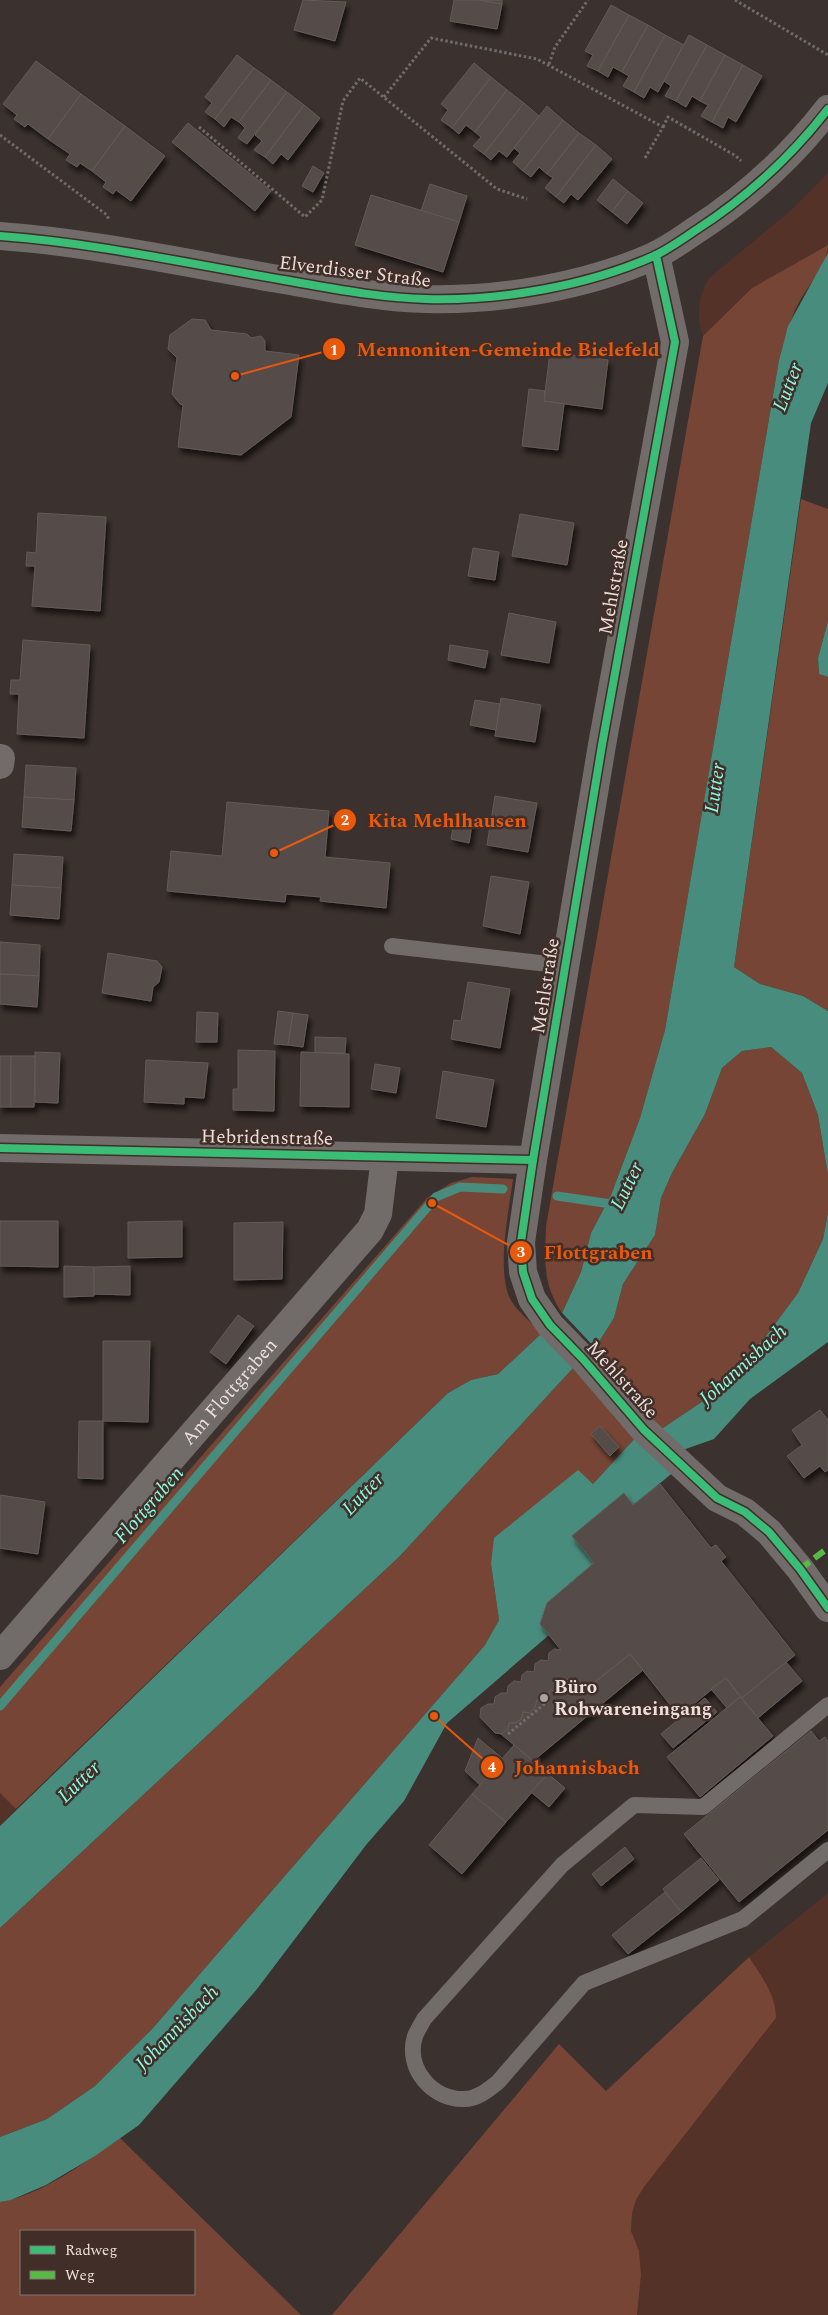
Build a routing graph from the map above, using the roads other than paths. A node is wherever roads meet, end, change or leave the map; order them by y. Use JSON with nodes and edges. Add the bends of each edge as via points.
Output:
{"nodes":[{"id":1,"x":828,"y":109,"type":"edge"},
{"id":2,"x":0,"y":236,"type":"edge"},
{"id":3,"x":656,"y":255,"type":"junction"},
{"id":4,"x":392,"y":946,"type":"dead end"},
{"id":5,"x":566,"y":966,"type":"junction"},
{"id":6,"x":0,"y":1148,"type":"edge"},
{"id":7,"x":385,"y":1157,"type":"junction"},
{"id":8,"x":533,"y":1160,"type":"junction"},
{"id":9,"x":828,"y":1608,"type":"edge"},
{"id":10,"x":0,"y":1656,"type":"edge"},
{"id":11,"x":828,"y":1704,"type":"edge"},
{"id":12,"x":828,"y":1850,"type":"edge"}],
"edges":[{"from":1,"to":3,"type":"street","name":"Elverdisser Straße","via":[[761,182],[724,211]]},
{"from":2,"to":3,"type":"street","name":"Elverdisser Straße","via":[[109,249],[333,289],[426,299],[476,298],[568,284]]},
{"from":3,"to":5,"type":"street","name":"Mehlstraße","via":[[675,342],[602,745]]},
{"from":4,"to":5,"type":"lane"},
{"from":5,"to":8,"type":"street","name":"Mehlstraße"},
{"from":6,"to":7,"type":"street","name":"Hebridenstraße"},
{"from":7,"to":8,"type":"street","name":"Hebridenstraße"},
{"from":7,"to":10,"type":"street","name":"Am Flottgraben","via":[[378,1214],[370,1230]]},
{"from":8,"to":9,"type":"street","name":"Mehlstraße","via":[[522,1242],[523,1272],[532,1299],[550,1325],[644,1430],[717,1498],[744,1512],[768,1532]]},
{"from":11,"to":12,"type":"lane","via":[[703,1807],[634,1805],[562,1865],[424,2020],[415,2036],[413,2054],[418,2072],[430,2087],[446,2096],[465,2099],[483,2094],[498,2082],[584,1983],[743,1919]]}]}
